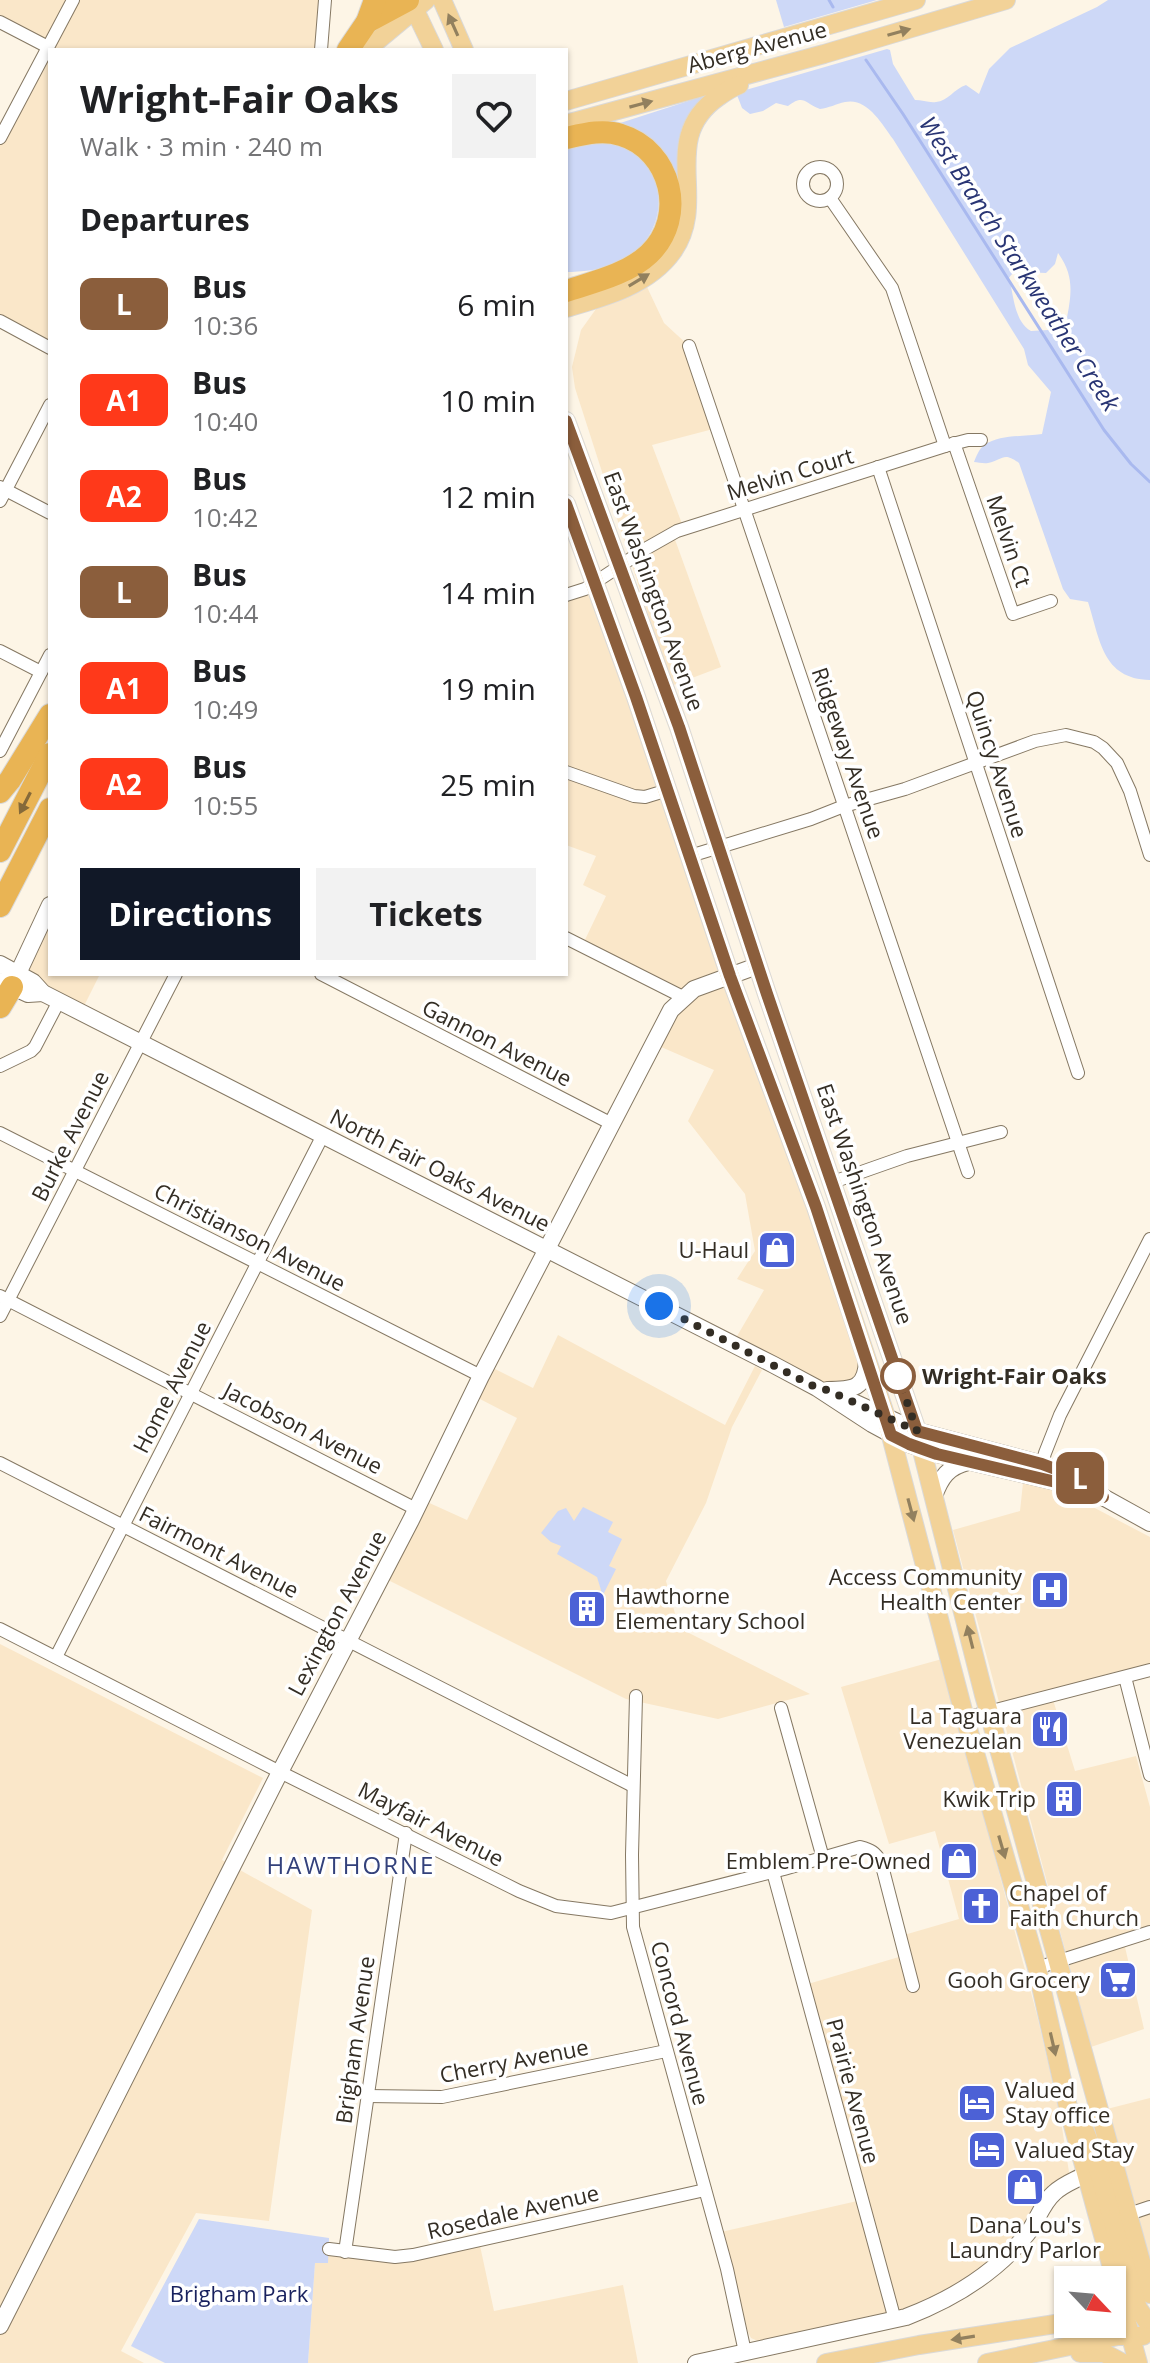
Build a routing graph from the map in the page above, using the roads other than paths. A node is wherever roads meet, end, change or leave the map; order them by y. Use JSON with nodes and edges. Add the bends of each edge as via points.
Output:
{"nodes":[{"id":1,"x":73,"y":0,"type":"edge"},
{"id":2,"x":325,"y":0,"type":"edge"},
{"id":3,"x":375,"y":0,"type":"edge"},
{"id":4,"x":442,"y":0,"type":"edge"},
{"id":5,"x":916,"y":0,"type":"edge"},
{"id":6,"x":1006,"y":0,"type":"edge"},
{"id":7,"x":415,"y":3,"type":"edge"},
{"id":8,"x":0,"y":22,"type":"edge"},
{"id":9,"x":375,"y":29,"type":"junction"},
{"id":10,"x":48,"y":47,"type":"junction"},
{"id":11,"x":321,"y":48,"type":"edge"},
{"id":12,"x":351,"y":48,"type":"edge"},
{"id":13,"x":367,"y":48,"type":"edge"},
{"id":14,"x":433,"y":48,"type":"edge"},
{"id":15,"x":463,"y":48,"type":"edge"},
{"id":16,"x":824,"y":54,"type":"junction"},
{"id":17,"x":568,"y":100,"type":"edge"},
{"id":18,"x":568,"y":123,"type":"edge"},
{"id":19,"x":0,"y":138,"type":"edge"},
{"id":20,"x":568,"y":138,"type":"edge"},
{"id":21,"x":830,"y":198,"type":"dead end"},
{"id":22,"x":615,"y":273,"type":"junction"},
{"id":23,"x":568,"y":278,"type":"edge"},
{"id":24,"x":568,"y":290,"type":"edge"},
{"id":25,"x":568,"y":307,"type":"edge"},
{"id":26,"x":0,"y":321,"type":"edge"},
{"id":27,"x":689,"y":346,"type":"dead end"},
{"id":28,"x":48,"y":347,"type":"edge"},
{"id":29,"x":48,"y":409,"type":"edge"},
{"id":30,"x":568,"y":426,"type":"edge"},
{"id":31,"x":981,"y":440,"type":"dead end"},
{"id":32,"x":950,"y":445,"type":"junction"},
{"id":33,"x":878,"y":467,"type":"junction"},
{"id":34,"x":2,"y":493,"type":"edge"},
{"id":35,"x":568,"y":509,"type":"edge"},
{"id":36,"x":744,"y":509,"type":"junction"},
{"id":37,"x":48,"y":512,"type":"edge"},
{"id":38,"x":620,"y":567,"type":"junction"},
{"id":39,"x":595,"y":583,"type":"junction"},
{"id":40,"x":568,"y":594,"type":"edge"},
{"id":41,"x":1051,"y":601,"type":"dead end"},
{"id":42,"x":0,"y":651,"type":"edge"},
{"id":43,"x":48,"y":659,"type":"edge"},
{"id":44,"x":41,"y":672,"type":"junction"},
{"id":45,"x":48,"y":718,"type":"edge"},
{"id":46,"x":0,"y":751,"type":"edge"},
{"id":47,"x":48,"y":758,"type":"edge"},
{"id":48,"x":975,"y":762,"type":"junction"},
{"id":49,"x":568,"y":773,"type":"edge"},
{"id":50,"x":668,"y":790,"type":"junction"},
{"id":51,"x":0,"y":792,"type":"edge"},
{"id":52,"x":844,"y":806,"type":"junction"},
{"id":53,"x":48,"y":813,"type":"edge"},
{"id":54,"x":719,"y":847,"type":"junction"},
{"id":55,"x":0,"y":851,"type":"edge"},
{"id":56,"x":1150,"y":855,"type":"edge"},
{"id":57,"x":690,"y":856,"type":"junction"},
{"id":58,"x":0,"y":906,"type":"edge"},
{"id":59,"x":48,"y":909,"type":"edge"},
{"id":60,"x":568,"y":939,"type":"edge"},
{"id":61,"x":0,"y":964,"type":"edge"},
{"id":62,"x":757,"y":966,"type":"junction"},
{"id":63,"x":175,"y":976,"type":"edge"},
{"id":64,"x":325,"y":976,"type":"edge"},
{"id":65,"x":730,"y":976,"type":"junction"},
{"id":66,"x":8,"y":987,"type":"edge"},
{"id":67,"x":683,"y":997,"type":"junction"},
{"id":68,"x":59,"y":1001,"type":"junction"},
{"id":69,"x":140,"y":1043,"type":"junction"},
{"id":70,"x":0,"y":1066,"type":"edge"},
{"id":71,"x":1078,"y":1073,"type":"dead end"},
{"id":72,"x":612,"y":1124,"type":"junction"},
{"id":73,"x":1001,"y":1132,"type":"dead end"},
{"id":74,"x":0,"y":1133,"type":"edge"},
{"id":75,"x":323,"y":1135,"type":"junction"},
{"id":76,"x":958,"y":1142,"type":"junction"},
{"id":77,"x":75,"y":1171,"type":"junction"},
{"id":78,"x":968,"y":1172,"type":"dead end"},
{"id":79,"x":833,"y":1182,"type":"junction"},
{"id":80,"x":1150,"y":1239,"type":"edge"},
{"id":81,"x":547,"y":1250,"type":"junction"},
{"id":82,"x":258,"y":1263,"type":"junction"},
{"id":83,"x":4,"y":1298,"type":"edge"},
{"id":84,"x":0,"y":1316,"type":"edge"},
{"id":85,"x":867,"y":1358,"type":"junction"},
{"id":86,"x":481,"y":1376,"type":"junction"},
{"id":87,"x":822,"y":1389,"type":"junction"},
{"id":88,"x":191,"y":1394,"type":"junction"},
{"id":89,"x":889,"y":1426,"type":"junction"},
{"id":90,"x":920,"y":1440,"type":"junction"},
{"id":91,"x":968,"y":1462,"type":"junction"},
{"id":92,"x":0,"y":1463,"type":"edge"},
{"id":93,"x":1040,"y":1471,"type":"junction"},
{"id":94,"x":934,"y":1496,"type":"junction"},
{"id":95,"x":416,"y":1509,"type":"junction"},
{"id":96,"x":1150,"y":1523,"type":"edge"},
{"id":97,"x":123,"y":1526,"type":"junction"},
{"id":98,"x":0,"y":1629,"type":"edge"},
{"id":99,"x":347,"y":1640,"type":"junction"},
{"id":100,"x":56,"y":1657,"type":"junction"},
{"id":101,"x":1150,"y":1670,"type":"edge"},
{"id":102,"x":1125,"y":1677,"type":"junction"},
{"id":103,"x":636,"y":1696,"type":"dead end"},
{"id":104,"x":781,"y":1708,"type":"dead end"},
{"id":105,"x":990,"y":1713,"type":"junction"},
{"id":106,"x":965,"y":1718,"type":"junction"},
{"id":107,"x":280,"y":1772,"type":"junction"},
{"id":108,"x":1150,"y":1775,"type":"edge"},
{"id":109,"x":633,"y":1786,"type":"junction"},
{"id":110,"x":406,"y":1833,"type":"junction"},
{"id":111,"x":823,"y":1858,"type":"junction"},
{"id":112,"x":773,"y":1872,"type":"junction"},
{"id":113,"x":632,"y":1908,"type":"junction"},
{"id":114,"x":1150,"y":1932,"type":"edge"},
{"id":115,"x":1057,"y":1961,"type":"junction"},
{"id":116,"x":1037,"y":1968,"type":"junction"},
{"id":117,"x":913,"y":1986,"type":"dead end"},
{"id":118,"x":666,"y":2051,"type":"junction"},
{"id":119,"x":367,"y":2096,"type":"junction"},
{"id":120,"x":1068,"y":2107,"type":"junction"},
{"id":121,"x":1088,"y":2182,"type":"junction"},
{"id":122,"x":705,"y":2190,"type":"junction"},
{"id":123,"x":1150,"y":2207,"type":"edge"},
{"id":124,"x":1129,"y":2214,"type":"junction"},
{"id":125,"x":329,"y":2249,"type":"dead end"},
{"id":126,"x":345,"y":2252,"type":"junction"},
{"id":127,"x":1102,"y":2266,"type":"edge"},
{"id":128,"x":1135,"y":2306,"type":"edge"},
{"id":129,"x":895,"y":2320,"type":"junction"},
{"id":130,"x":1054,"y":2322,"type":"edge"},
{"id":131,"x":0,"y":2326,"type":"edge"},
{"id":132,"x":1146,"y":2335,"type":"edge"},
{"id":133,"x":745,"y":2352,"type":"junction"},
{"id":134,"x":1046,"y":2352,"type":"junction"},
{"id":135,"x":696,"y":2363,"type":"edge"},
{"id":136,"x":826,"y":2363,"type":"edge"},
{"id":137,"x":987,"y":2363,"type":"edge"},
{"id":138,"x":1123,"y":2363,"type":"edge"},
{"id":139,"x":1138,"y":2363,"type":"edge"}],
"edges":[{"from":1,"to":10,"type":"street"},
{"from":2,"to":11,"type":"street"},
{"from":3,"to":9,"type":"highway"},
{"from":15,"to":4,"type":"main road","one_way":true},
{"from":5,"to":17,"type":"main road","name":"Aberg Avenue"},
{"from":16,"to":6,"type":"main road","name":"Aberg Avenue","one_way":true},
{"from":7,"to":9,"type":"highway"},
{"from":7,"to":14,"type":"main road"},
{"from":8,"to":10,"type":"street"},
{"from":9,"to":12,"type":"highway"},
{"from":9,"to":13,"type":"main road"},
{"from":9,"to":14,"type":"main road","via":[[412,34]]},
{"from":10,"to":19,"type":"street"},
{"from":18,"to":16,"type":"main road","name":"Aberg Avenue","one_way":true},
{"from":25,"to":16,"type":"main road","one_way":true,"via":[[631,286],[672,253],[686,214],[688,139],[703,107],[731,88]]},
{"from":20,"to":22,"type":"highway","via":[[604,132],[626,137],[652,154],[667,181],[670,209],[663,235],[647,256]]},
{"from":21,"to":32,"type":"street","via":[[892,288]]},
{"from":22,"to":23,"type":"highway"},
{"from":22,"to":24,"type":"highway"},
{"from":26,"to":28,"type":"street"},
{"from":27,"to":36,"type":"street","name":"Ridgeway Avenue"},
{"from":29,"to":34,"type":"street"},
{"from":30,"to":38,"type":"main road","name":"East Washington Avenue"},
{"from":31,"to":32,"type":"street","name":"Melvin Court"},
{"from":32,"to":33,"type":"street","name":"Melvin Court"},
{"from":32,"to":41,"type":"street","name":"Melvin Ct","via":[[1013,614]]},
{"from":33,"to":36,"type":"street","name":"Melvin Court"},
{"from":33,"to":48,"type":"street","name":"Quincy Avenue"},
{"from":34,"to":37,"type":"street"},
{"from":35,"to":39,"type":"main road","name":"East Washington Avenue"},
{"from":36,"to":38,"type":"street","name":"Melvin Court","via":[[677,531]]},
{"from":36,"to":52,"type":"street","name":"Ridgeway Avenue"},
{"from":38,"to":39,"type":"street","name":"Melvin Court"},
{"from":38,"to":54,"type":"main road","name":"East Washington Avenue"},
{"from":39,"to":40,"type":"street","name":"Melvin Court"},
{"from":39,"to":50,"type":"main road","name":"East Washington Avenue"},
{"from":42,"to":44,"type":"street"},
{"from":43,"to":44,"type":"street"},
{"from":44,"to":46,"type":"street"},
{"from":45,"to":51,"type":"highway"},
{"from":47,"to":55,"type":"highway","one_way":true},
{"from":48,"to":52,"type":"street"},
{"from":48,"to":56,"type":"street","via":[[1066,735],[1094,742],[1117,763]]},
{"from":48,"to":71,"type":"street","name":"Quincy Avenue"},
{"from":49,"to":50,"type":"street","via":[[634,796]]},
{"from":50,"to":57,"type":"main road","name":"East Washington Avenue"},
{"from":52,"to":54,"type":"street"},
{"from":52,"to":76,"type":"street","name":"Ridgeway Avenue"},
{"from":53,"to":58,"type":"highway"},
{"from":54,"to":57,"type":"street"},
{"from":54,"to":62,"type":"main road","name":"East Washington Avenue"},
{"from":57,"to":65,"type":"main road","name":"East Washington Avenue"},
{"from":59,"to":66,"type":"street"},
{"from":60,"to":67,"type":"street"},
{"from":61,"to":66,"type":"street","name":"North Fair Oaks Avenue"},
{"from":62,"to":65,"type":"street"},
{"from":62,"to":79,"type":"main road","name":"East Washington Avenue"},
{"from":63,"to":69,"type":"street","name":"Burke Avenue"},
{"from":64,"to":72,"type":"street","name":"Gannon Avenue"},
{"from":65,"to":67,"type":"street"},
{"from":65,"to":85,"type":"main road","name":"East Washington Avenue"},
{"from":66,"to":68,"type":"street","name":"North Fair Oaks Avenue"},
{"from":67,"to":72,"type":"street","name":"Lexington Avenue","via":[[671,1010]]},
{"from":68,"to":69,"type":"street","name":"North Fair Oaks Avenue"},
{"from":68,"to":70,"type":"street","via":[[35,1047]]},
{"from":69,"to":75,"type":"street","name":"North Fair Oaks Avenue"},
{"from":69,"to":77,"type":"street","name":"Burke Avenue"},
{"from":72,"to":81,"type":"street","name":"Lexington Avenue"},
{"from":73,"to":76,"type":"street"},
{"from":74,"to":77,"type":"street","name":"Christianson Avenue"},
{"from":75,"to":81,"type":"street","name":"North Fair Oaks Avenue"},
{"from":75,"to":82,"type":"street","name":"Home Avenue"},
{"from":76,"to":78,"type":"street","name":"Ridgeway Avenue"},
{"from":76,"to":79,"type":"street"},
{"from":77,"to":82,"type":"street","name":"Christianson Avenue"},
{"from":77,"to":83,"type":"street","name":"Burke Avenue"},
{"from":79,"to":90,"type":"main road","name":"East Washington Avenue"},
{"from":80,"to":93,"type":"street","via":[[1060,1415]]},
{"from":81,"to":86,"type":"street","name":"Lexington Avenue"},
{"from":81,"to":87,"type":"street","name":"North Fair Oaks Avenue"},
{"from":82,"to":86,"type":"street","name":"Christianson Avenue"},
{"from":82,"to":88,"type":"street","name":"Home Avenue"},
{"from":83,"to":84,"type":"street","name":"Burke Avenue"},
{"from":83,"to":88,"type":"street","name":"Jacobson Avenue"},
{"from":85,"to":87,"type":"street","via":[[860,1384]]},
{"from":85,"to":89,"type":"main road","name":"East Washington Avenue"},
{"from":86,"to":95,"type":"street","name":"Lexington Avenue"},
{"from":87,"to":89,"type":"street","name":"North Fair Oaks Avenue"},
{"from":88,"to":95,"type":"street","name":"Jacobson Avenue"},
{"from":88,"to":97,"type":"street","name":"Home Avenue"},
{"from":89,"to":90,"type":"street","name":"North Fair Oaks Avenue"},
{"from":89,"to":106,"type":"main road","name":"East Washington Avenue","one_way":true},
{"from":90,"to":91,"type":"street"},
{"from":90,"to":93,"type":"street"},
{"from":90,"to":94,"type":"main road","name":"East Washington Avenue"},
{"from":91,"to":93,"type":"street"},
{"from":91,"to":94,"type":"street","via":[[945,1473]]},
{"from":92,"to":97,"type":"street","name":"Fairmont Avenue"},
{"from":93,"to":96,"type":"street","via":[[1079,1478]]},
{"from":105,"to":94,"type":"main road","name":"East Washington Avenue","one_way":true},
{"from":95,"to":99,"type":"street","name":"Lexington Avenue"},
{"from":97,"to":99,"type":"street","name":"Fairmont Avenue"},
{"from":97,"to":100,"type":"street","name":"Home Avenue"},
{"from":98,"to":100,"type":"street","name":"Mayfair Avenue"},
{"from":99,"to":107,"type":"street","name":"Lexington Avenue"},
{"from":99,"to":109,"type":"street","name":"Fairmont Avenue"},
{"from":100,"to":107,"type":"street","name":"Mayfair Avenue"},
{"from":101,"to":102,"type":"street"},
{"from":102,"to":105,"type":"street"},
{"from":102,"to":108,"type":"street"},
{"from":103,"to":109,"type":"street","name":"Concord Avenue"},
{"from":104,"to":111,"type":"street"},
{"from":105,"to":106,"type":"street"},
{"from":105,"to":115,"type":"main road","name":"East Washington Avenue"},
{"from":106,"to":116,"type":"main road","name":"East Washington Avenue","one_way":true},
{"from":107,"to":110,"type":"street","name":"Mayfair Avenue"},
{"from":107,"to":131,"type":"street","name":"Lexington Avenue"},
{"from":109,"to":113,"type":"street","name":"Concord Avenue"},
{"from":110,"to":113,"type":"street","name":"Mayfair Avenue","via":[[556,1906],[611,1913]]},
{"from":110,"to":119,"type":"street","name":"Brigham Avenue"},
{"from":111,"to":112,"type":"street","name":"Mayfair Avenue"},
{"from":111,"to":117,"type":"street","name":"Mayfair Avenue","via":[[860,1847],[875,1852]]},
{"from":112,"to":113,"type":"street","name":"Mayfair Avenue"},
{"from":112,"to":129,"type":"street","name":"Prairie Avenue"},
{"from":113,"to":118,"type":"street","name":"Concord Avenue"},
{"from":114,"to":115,"type":"street"},
{"from":115,"to":116,"type":"street"},
{"from":115,"to":124,"type":"main road","name":"East Washington Avenue"},
{"from":116,"to":120,"type":"main road","name":"East Washington Avenue","one_way":true},
{"from":118,"to":119,"type":"street","name":"Cherry Avenue","via":[[442,2097]]},
{"from":118,"to":122,"type":"street","name":"Concord Avenue"},
{"from":119,"to":126,"type":"street","name":"Brigham Avenue"},
{"from":120,"to":121,"type":"main road","name":"East Washington Avenue"},
{"from":120,"to":128,"type":"main road","via":[[1078,2115],[1094,2154]]},
{"from":121,"to":127,"type":"main road","via":[[1084,2200]]},
{"from":121,"to":128,"type":"main road","name":"East Washington Avenue"},
{"from":121,"to":129,"type":"street","via":[[1053,2193],[1027,2234],[975,2284]]},
{"from":122,"to":126,"type":"street","name":"Rosedale Avenue","via":[[413,2255]]},
{"from":122,"to":133,"type":"street","name":"Concord Avenue"},
{"from":123,"to":124,"type":"street"},
{"from":124,"to":128,"type":"main road","name":"East Washington Avenue"},
{"from":125,"to":126,"type":"street","name":"Rosedale Avenue"},
{"from":128,"to":132,"type":"main road","name":"East Washington Avenue"},
{"from":129,"to":133,"type":"street"},
{"from":130,"to":136,"type":"main road","one_way":true},
{"from":132,"to":134,"type":"main road"},
{"from":132,"to":139,"type":"main road","name":"East Washington Avenue"},
{"from":133,"to":135,"type":"street"},
{"from":134,"to":137,"type":"main road"},
{"from":134,"to":138,"type":"main road","via":[[1100,2352]]}]}
